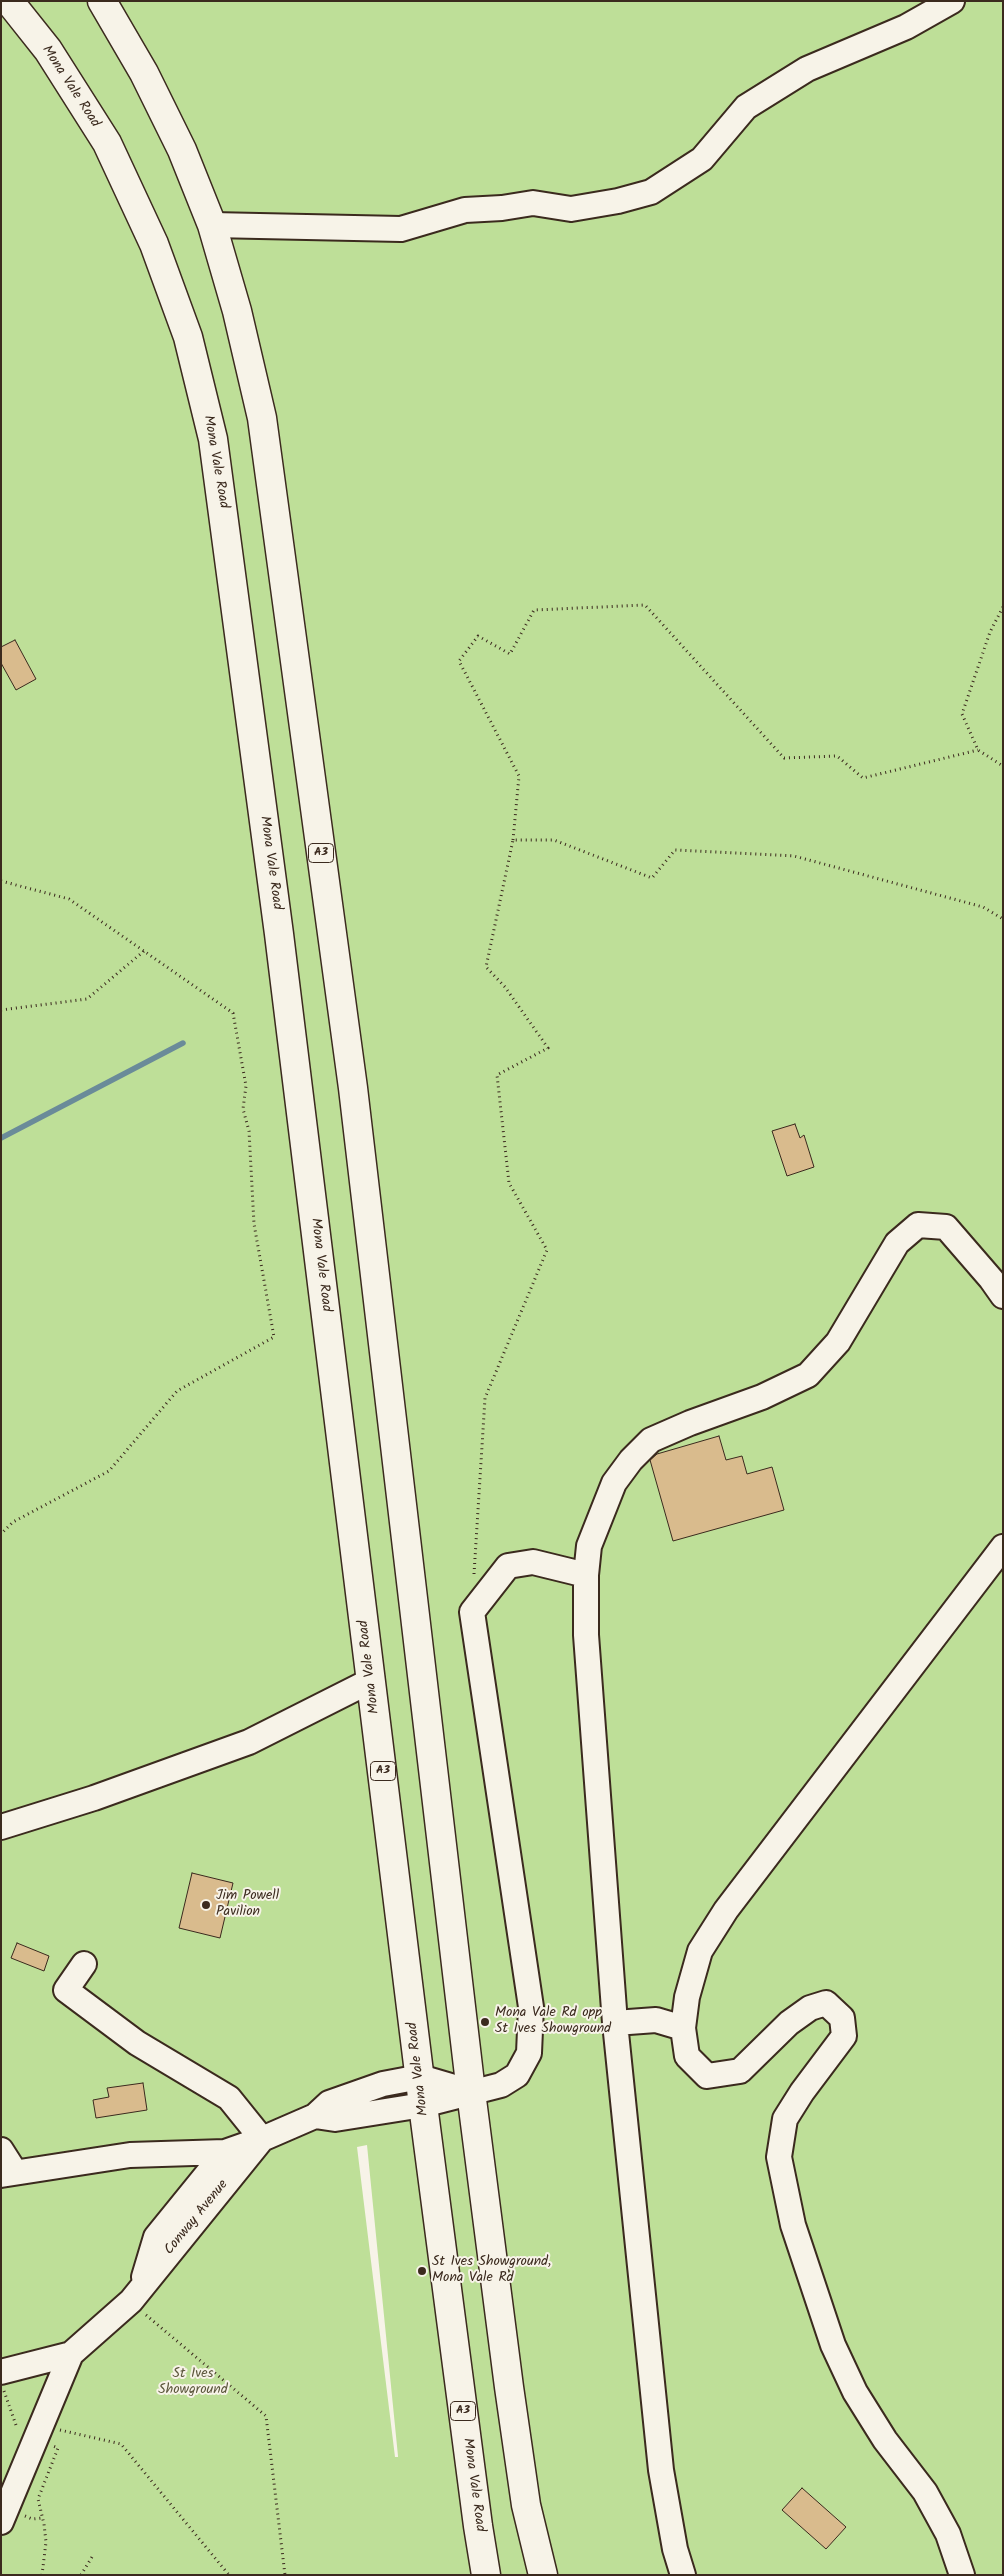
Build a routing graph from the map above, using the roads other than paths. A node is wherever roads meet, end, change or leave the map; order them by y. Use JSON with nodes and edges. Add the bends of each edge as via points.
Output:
{"nodes":[{"id":1,"x":9,"y":1,"type":"edge"},
{"id":2,"x":102,"y":1,"type":"edge"},
{"id":3,"x":952,"y":1,"type":"edge"},
{"id":4,"x":212,"y":225,"type":"junction"},
{"id":5,"x":1003,"y":1296,"type":"edge"},
{"id":6,"x":1003,"y":1546,"type":"edge"},
{"id":7,"x":586,"y":1575,"type":"junction"},
{"id":8,"x":372,"y":1680,"type":"junction"},
{"id":9,"x":1,"y":1827,"type":"edge"},
{"id":10,"x":84,"y":1964,"type":"dead end"},
{"id":11,"x":615,"y":2023,"type":"junction"},
{"id":12,"x":683,"y":2028,"type":"junction"},
{"id":13,"x":420,"y":2077,"type":"junction"},
{"id":14,"x":471,"y":2092,"type":"junction"},
{"id":15,"x":423,"y":2105,"type":"junction"},
{"id":16,"x":314,"y":2116,"type":"junction"},
{"id":17,"x":262,"y":2139,"type":"junction"},
{"id":18,"x":1,"y":2150,"type":"edge"},
{"id":19,"x":225,"y":2152,"type":"junction"},
{"id":20,"x":8,"y":2174,"type":"edge"},
{"id":21,"x":136,"y":2295,"type":"junction"},
{"id":22,"x":71,"y":2354,"type":"junction"},
{"id":23,"x":1,"y":2372,"type":"edge"},
{"id":24,"x":1,"y":2522,"type":"edge"},
{"id":25,"x":486,"y":2575,"type":"edge"},
{"id":26,"x":543,"y":2575,"type":"edge"},
{"id":27,"x":683,"y":2575,"type":"edge"},
{"id":28,"x":962,"y":2575,"type":"edge"}],
"edges":[{"from":1,"to":8,"type":"highway","name":"Mona Vale Road","number":"A3","via":[[48,50],[106,143],[154,244],[188,337],[213,439],[278,924]]},
{"from":2,"to":4,"type":"highway","number":"A3","via":[[144,73],[182,150]]},
{"from":3,"to":4,"type":"street","via":[[906,28],[807,69],[746,106],[702,159],[651,192],[571,209],[533,202],[465,210],[401,230]]},
{"from":4,"to":14,"type":"highway","number":"A3","via":[[237,311],[265,438],[353,1088]]},
{"from":5,"to":7,"type":"street","via":[[946,1227],[918,1225],[896,1244],[838,1342],[808,1375],[762,1398],[651,1440],[631,1460],[614,1483],[603,1507],[589,1546]]},
{"from":6,"to":12,"type":"street","via":[[726,1910],[700,1951],[687,1997]]},
{"from":7,"to":11,"type":"street","via":[[586,1635]]},
{"from":7,"to":14,"type":"street","via":[[533,1562],[508,1566],[472,1612],[531,2007],[529,2053],[517,2075],[501,2085]]},
{"from":8,"to":9,"type":"street","via":[[249,1742],[94,1798]]},
{"from":8,"to":13,"type":"highway","name":"Mona Vale Road","number":"A3"},
{"from":10,"to":17,"type":"street","via":[[66,1990],[137,2043],[229,2098]]},
{"from":11,"to":12,"type":"street","via":[[656,2020]]},
{"from":11,"to":27,"type":"street","via":[[661,2470]]},
{"from":12,"to":28,"type":"street","via":[[687,2056],[707,2076],[740,2071],[810,2008],[826,2003],[842,2018],[844,2036],[785,2119],[779,2157],[791,2216],[833,2345],[855,2392],[885,2440],[925,2492],[948,2534]]},
{"from":13,"to":14,"type":"street"},
{"from":13,"to":15,"type":"highway","name":"Mona Vale Road","number":"A3"},
{"from":13,"to":16,"type":"street","via":[[383,2084],[329,2103]]},
{"from":14,"to":15,"type":"street"},
{"from":14,"to":26,"type":"highway","number":"A3","via":[[526,2505]]},
{"from":15,"to":16,"type":"street","via":[[335,2119]]},
{"from":15,"to":25,"type":"highway","name":"Mona Vale Road","number":"A3"},
{"from":16,"to":17,"type":"street"},
{"from":17,"to":19,"type":"street"},
{"from":17,"to":21,"type":"street","name":"Conway Avenue"},
{"from":18,"to":20,"type":"street"},
{"from":19,"to":20,"type":"street","via":[[130,2155]]},
{"from":19,"to":21,"type":"street","via":[[156,2237]]},
{"from":21,"to":22,"type":"street","name":"Conway Avenue"},
{"from":22,"to":23,"type":"street"},
{"from":22,"to":24,"type":"street","name":"Conway Avenue"}]}
